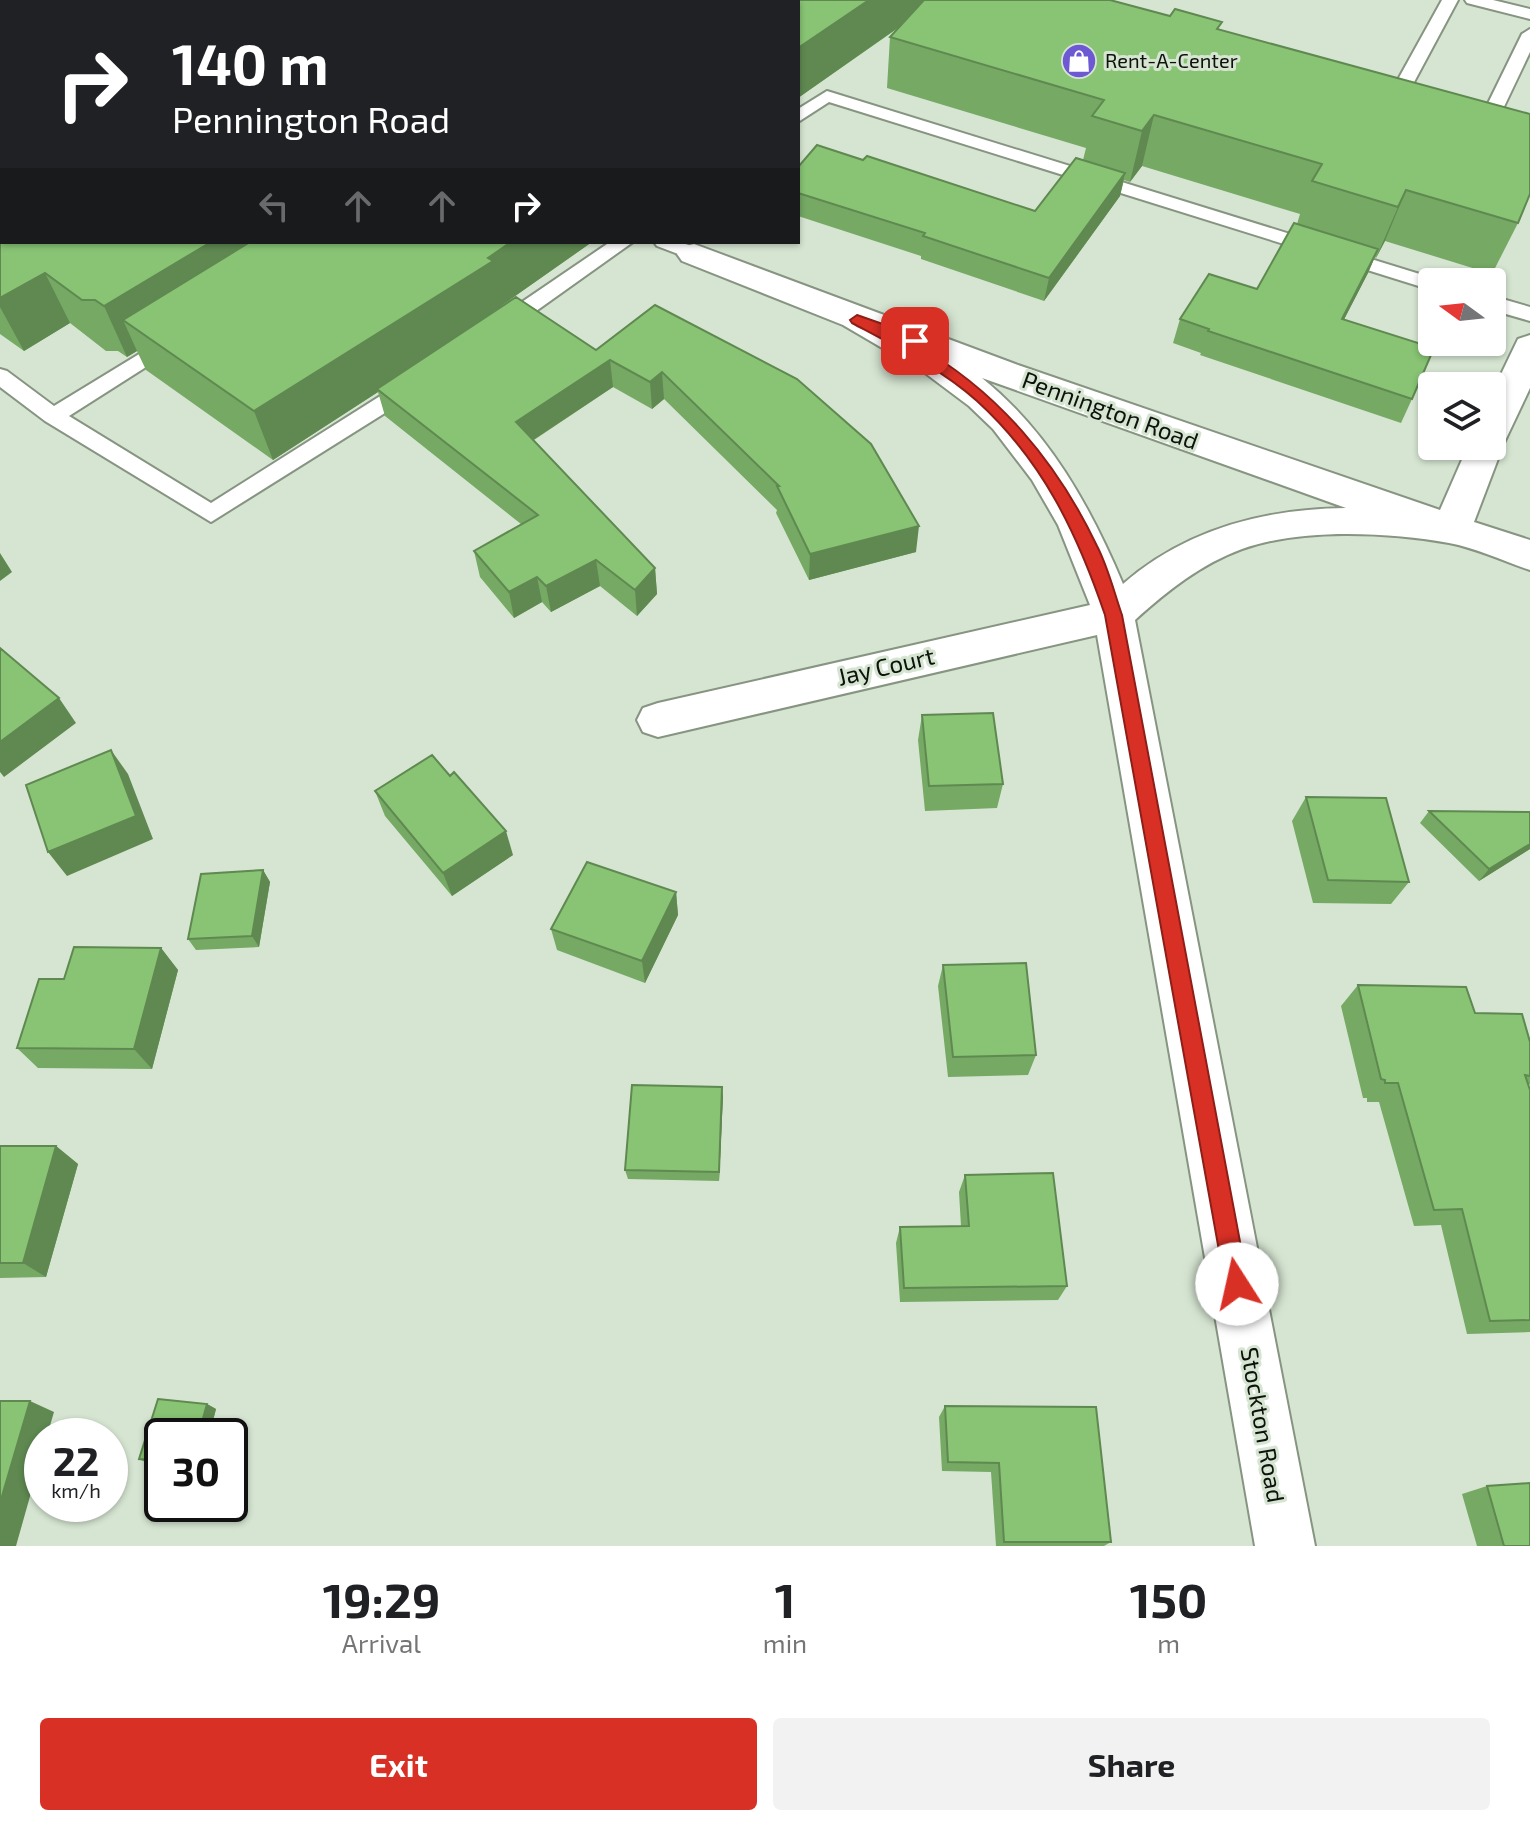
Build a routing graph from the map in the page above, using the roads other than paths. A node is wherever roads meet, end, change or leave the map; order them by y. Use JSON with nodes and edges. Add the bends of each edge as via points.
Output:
{"nodes":[{"id":1,"x":1450,"y":0,"type":"edge"},
{"id":2,"x":1473,"y":0,"type":"edge"},
{"id":3,"x":1530,"y":14,"type":"edge"},
{"id":4,"x":1530,"y":34,"type":"edge"},
{"id":5,"x":1387,"y":115,"type":"edge"},
{"id":6,"x":800,"y":116,"type":"edge"},
{"id":7,"x":1463,"y":137,"type":"edge"},
{"id":8,"x":620,"y":244,"type":"edge"},
{"id":9,"x":679,"y":248,"type":"edge"},
{"id":10,"x":1418,"y":280,"type":"edge"},
{"id":11,"x":1506,"y":307,"type":"edge"},
{"id":12,"x":1530,"y":314,"type":"edge"},
{"id":13,"x":857,"y":320,"type":"junction"},
{"id":14,"x":186,"y":333,"type":"edge"},
{"id":15,"x":488,"y":335,"type":"edge"},
{"id":16,"x":1530,"y":347,"type":"edge"},
{"id":17,"x":0,"y":376,"type":"edge"},
{"id":18,"x":425,"y":378,"type":"edge"},
{"id":19,"x":1506,"y":402,"type":"edge"},
{"id":20,"x":53,"y":416,"type":"junction"},
{"id":21,"x":1481,"y":460,"type":"edge"},
{"id":22,"x":1451,"y":529,"type":"junction"},
{"id":23,"x":1530,"y":555,"type":"edge"},
{"id":24,"x":1114,"y":615,"type":"junction"},
{"id":25,"x":658,"y":720,"type":"dead end"},
{"id":26,"x":1285,"y":1546,"type":"edge"}],
"edges":[{"from":1,"to":5,"type":"lane"},
{"from":2,"to":3,"type":"lane"},
{"from":4,"to":7,"type":"lane","via":[[1479,141]]},
{"from":6,"to":10,"type":"lane","via":[[827,96]]},
{"from":8,"to":15,"type":"lane"},
{"from":9,"to":13,"type":"street","name":"Pennington Road"},
{"from":11,"to":12,"type":"lane"},
{"from":13,"to":22,"type":"street","name":"Pennington Road","via":[[1291,477]]},
{"from":13,"to":24,"type":"street","name":"Stockton Road","via":[[981,396],[1011,427],[1055,483],[1090,547]]},
{"from":14,"to":20,"type":"lane"},
{"from":16,"to":19,"type":"street"},
{"from":17,"to":20,"type":"lane"},
{"from":18,"to":20,"type":"lane","via":[[211,514]]},
{"from":21,"to":22,"type":"street"},
{"from":22,"to":23,"type":"street","name":"Pennington Road"},
{"from":22,"to":24,"type":"street","via":[[1335,520],[1232,536],[1180,559]]},
{"from":24,"to":25,"type":"street","name":"Jay Court"},
{"from":24,"to":26,"type":"street","name":"Stockton Road"}]}
